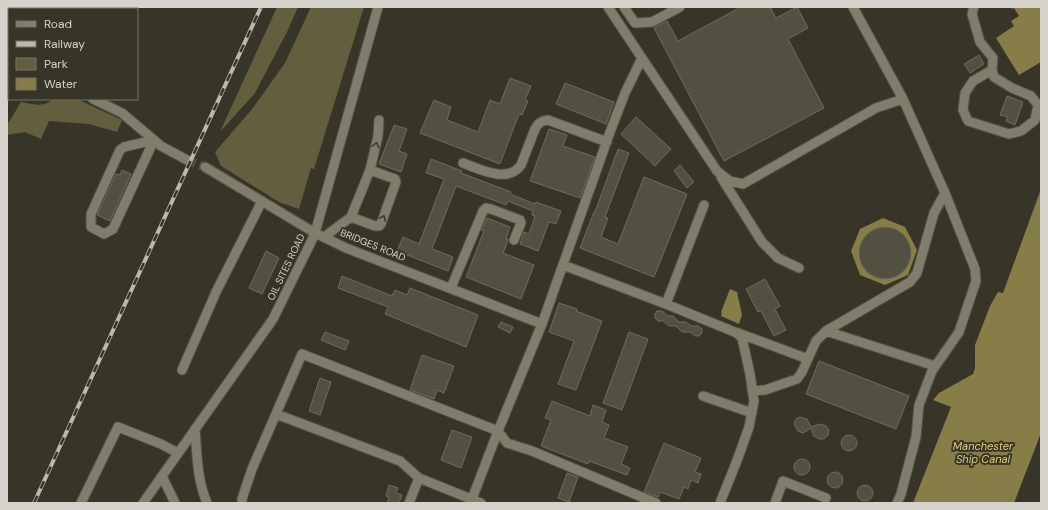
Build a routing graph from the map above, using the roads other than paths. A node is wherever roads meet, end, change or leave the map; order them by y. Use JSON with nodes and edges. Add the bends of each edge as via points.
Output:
{"nodes":[{"id":1,"x":378,"y":7,"type":"edge"},
{"id":2,"x":608,"y":7,"type":"edge"},
{"id":3,"x":624,"y":7,"type":"edge"},
{"id":4,"x":680,"y":7,"type":"edge"},
{"id":5,"x":853,"y":7,"type":"edge"},
{"id":6,"x":974,"y":7,"type":"edge"},
{"id":7,"x":642,"y":58,"type":"junction"},
{"id":8,"x":992,"y":70,"type":"junction"},
{"id":9,"x":902,"y":99,"type":"junction"},
{"id":10,"x":95,"y":100,"type":"edge"},
{"id":11,"x":379,"y":120,"type":"dead end"},
{"id":12,"x":154,"y":140,"type":"junction"},
{"id":13,"x":607,"y":142,"type":"junction"},
{"id":14,"x":187,"y":160,"type":"tunnel mouth"},
{"id":15,"x":463,"y":163,"type":"dead end"},
{"id":16,"x":205,"y":167,"type":"tunnel mouth"},
{"id":17,"x":370,"y":170,"type":"junction"},
{"id":18,"x":717,"y":171,"type":"junction"},
{"id":19,"x":945,"y":193,"type":"junction"},
{"id":20,"x":262,"y":201,"type":"junction"},
{"id":21,"x":704,"y":205,"type":"dead end"},
{"id":22,"x":351,"y":217,"type":"junction"},
{"id":23,"x":319,"y":235,"type":"junction"},
{"id":24,"x":514,"y":240,"type":"dead end"},
{"id":25,"x":563,"y":265,"type":"junction"},
{"id":26,"x":799,"y":268,"type":"dead end"},
{"id":27,"x":450,"y":288,"type":"junction"},
{"id":28,"x":666,"y":304,"type":"junction"},
{"id":29,"x":542,"y":324,"type":"junction"},
{"id":30,"x":826,"y":330,"type":"junction"},
{"id":31,"x":738,"y":333,"type":"junction"},
{"id":32,"x":808,"y":359,"type":"junction"},
{"id":33,"x":935,"y":366,"type":"junction"},
{"id":34,"x":182,"y":370,"type":"dead end"},
{"id":35,"x":752,"y":391,"type":"junction"},
{"id":36,"x":703,"y":396,"type":"dead end"},
{"id":37,"x":752,"y":413,"type":"junction"},
{"id":38,"x":276,"y":414,"type":"junction"},
{"id":39,"x":195,"y":429,"type":"junction"},
{"id":40,"x":498,"y":431,"type":"junction"},
{"id":41,"x":178,"y":453,"type":"junction"},
{"id":42,"x":162,"y":476,"type":"junction"},
{"id":43,"x":419,"y":478,"type":"junction"},
{"id":44,"x":826,"y":498,"type":"dead end"},
{"id":45,"x":472,"y":499,"type":"junction"},
{"id":46,"x":81,"y":503,"type":"edge"},
{"id":47,"x":143,"y":503,"type":"edge"},
{"id":48,"x":174,"y":503,"type":"edge"},
{"id":49,"x":207,"y":503,"type":"edge"},
{"id":50,"x":242,"y":503,"type":"edge"},
{"id":51,"x":409,"y":503,"type":"edge"},
{"id":52,"x":481,"y":503,"type":"edge"},
{"id":53,"x":656,"y":503,"type":"edge"},
{"id":54,"x":720,"y":503,"type":"edge"},
{"id":55,"x":775,"y":503,"type":"edge"},
{"id":56,"x":897,"y":503,"type":"edge"}],
"edges":[{"from":1,"to":23,"type":"street","name":"OIL SITES ROAD"},
{"from":2,"to":7,"type":"street"},
{"from":3,"to":4,"type":"street","via":[[635,24],[652,22]]},
{"from":5,"to":9,"type":"street"},
{"from":6,"to":8,"type":"street","via":[[972,14],[980,42],[994,58]]},
{"from":7,"to":13,"type":"street","via":[[625,93]]},
{"from":7,"to":18,"type":"street"},
{"from":8,"to":8,"type":"street","via":[[973,81],[964,93],[962,110],[968,121],[1008,134],[1020,131],[1035,120],[1038,105],[1031,96],[994,77]]},
{"from":9,"to":18,"type":"street","via":[[876,108],[743,184],[730,181]]},
{"from":9,"to":19,"type":"street"},
{"from":10,"to":12,"type":"street","via":[[122,113]]},
{"from":17,"to":11,"type":"street","one_way":true},
{"from":12,"to":12,"type":"street","via":[[113,229],[104,234],[91,228],[91,214],[120,150]]},
{"from":12,"to":14,"type":"street"},
{"from":13,"to":15,"type":"street","via":[[548,120],[538,124],[518,170],[494,174]]},
{"from":13,"to":25,"type":"street"},
{"from":16,"to":20,"type":"street","name":"BRIDGES ROAD"},
{"from":17,"to":22,"type":"street"},
{"from":22,"to":17,"type":"street","one_way":true,"via":[[375,226],[381,224],[396,182],[395,179]]},
{"from":18,"to":26,"type":"street","via":[[762,242],[778,258]]},
{"from":19,"to":30,"type":"street","via":[[934,213],[917,273],[910,282]]},
{"from":19,"to":33,"type":"street","via":[[975,270],[976,280],[959,332]]},
{"from":20,"to":23,"type":"street","name":"BRIDGES ROAD"},
{"from":20,"to":34,"type":"street","via":[[216,292]]},
{"from":21,"to":28,"type":"street"},
{"from":22,"to":23,"type":"street"},
{"from":23,"to":27,"type":"street","name":"BRIDGES ROAD"},
{"from":23,"to":39,"type":"street","name":"OIL SITES ROAD","via":[[273,318]]},
{"from":24,"to":27,"type":"street","via":[[520,220],[491,209],[486,208],[482,211]]},
{"from":25,"to":28,"type":"street"},
{"from":25,"to":29,"type":"street"},
{"from":27,"to":29,"type":"street","name":"BRIDGES ROAD"},
{"from":28,"to":31,"type":"street"},
{"from":29,"to":40,"type":"street"},
{"from":30,"to":32,"type":"street","via":[[816,341]]},
{"from":30,"to":33,"type":"street"},
{"from":31,"to":32,"type":"street"},
{"from":31,"to":35,"type":"street","via":[[742,338]]},
{"from":32,"to":35,"type":"street","via":[[797,379],[765,390]]},
{"from":33,"to":56,"type":"street","via":[[919,405],[916,437]]},
{"from":35,"to":37,"type":"street"},
{"from":36,"to":37,"type":"street"},
{"from":37,"to":54,"type":"street"},
{"from":38,"to":40,"type":"street","via":[[302,354]]},
{"from":38,"to":43,"type":"street","via":[[400,461]]},
{"from":38,"to":50,"type":"street","via":[[252,468]]},
{"from":39,"to":41,"type":"street","name":"OIL SITES ROAD"},
{"from":39,"to":49,"type":"street","via":[[200,478]]},
{"from":40,"to":45,"type":"street"},
{"from":40,"to":53,"type":"street","via":[[507,443]]},
{"from":41,"to":42,"type":"street","name":"OIL SITES ROAD"},
{"from":41,"to":46,"type":"street","via":[[118,427]]},
{"from":42,"to":47,"type":"street","name":"OIL SITES ROAD"},
{"from":42,"to":48,"type":"street"},
{"from":43,"to":45,"type":"street"},
{"from":43,"to":51,"type":"street"},
{"from":44,"to":55,"type":"street","via":[[783,481]]},
{"from":45,"to":52,"type":"street"}]}
